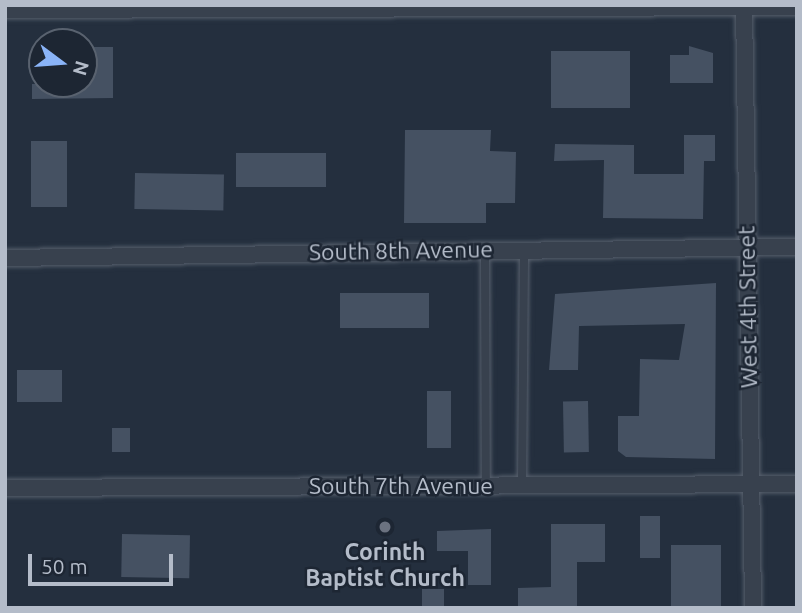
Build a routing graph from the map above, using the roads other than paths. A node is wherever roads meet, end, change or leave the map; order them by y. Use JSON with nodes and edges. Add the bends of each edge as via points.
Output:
{"nodes":[{"id":1,"x":744,"y":6,"type":"edge"},
{"id":2,"x":797,"y":7,"type":"edge"},
{"id":3,"x":5,"y":10,"type":"edge"},
{"id":4,"x":747,"y":246,"type":"junction"},
{"id":5,"x":797,"y":247,"type":"edge"},
{"id":6,"x":524,"y":249,"type":"junction"},
{"id":7,"x":485,"y":250,"type":"junction"},
{"id":8,"x":5,"y":258,"type":"edge"},
{"id":9,"x":750,"y":484,"type":"junction"},
{"id":10,"x":797,"y":484,"type":"edge"},
{"id":11,"x":486,"y":485,"type":"junction"},
{"id":12,"x":522,"y":485,"type":"junction"},
{"id":13,"x":5,"y":488,"type":"edge"},
{"id":14,"x":752,"y":608,"type":"edge"}],
"edges":[{"from":1,"to":2,"type":"street"},
{"from":1,"to":3,"type":"street"},
{"from":1,"to":4,"type":"street","name":"West 4th Street"},
{"from":4,"to":5,"type":"street","name":"South 8th Avenue"},
{"from":4,"to":6,"type":"street","name":"South 8th Avenue"},
{"from":4,"to":9,"type":"street","name":"West 4th Street"},
{"from":6,"to":7,"type":"street","name":"South 8th Avenue"},
{"from":6,"to":12,"type":"lane"},
{"from":7,"to":8,"type":"street","name":"South 8th Avenue"},
{"from":7,"to":11,"type":"lane"},
{"from":9,"to":10,"type":"street","name":"South 7th Avenue"},
{"from":9,"to":12,"type":"street","name":"South 7th Avenue"},
{"from":9,"to":14,"type":"street","name":"West 4th Street"},
{"from":11,"to":12,"type":"street","name":"South 7th Avenue"},
{"from":11,"to":13,"type":"street","name":"South 7th Avenue"}]}
